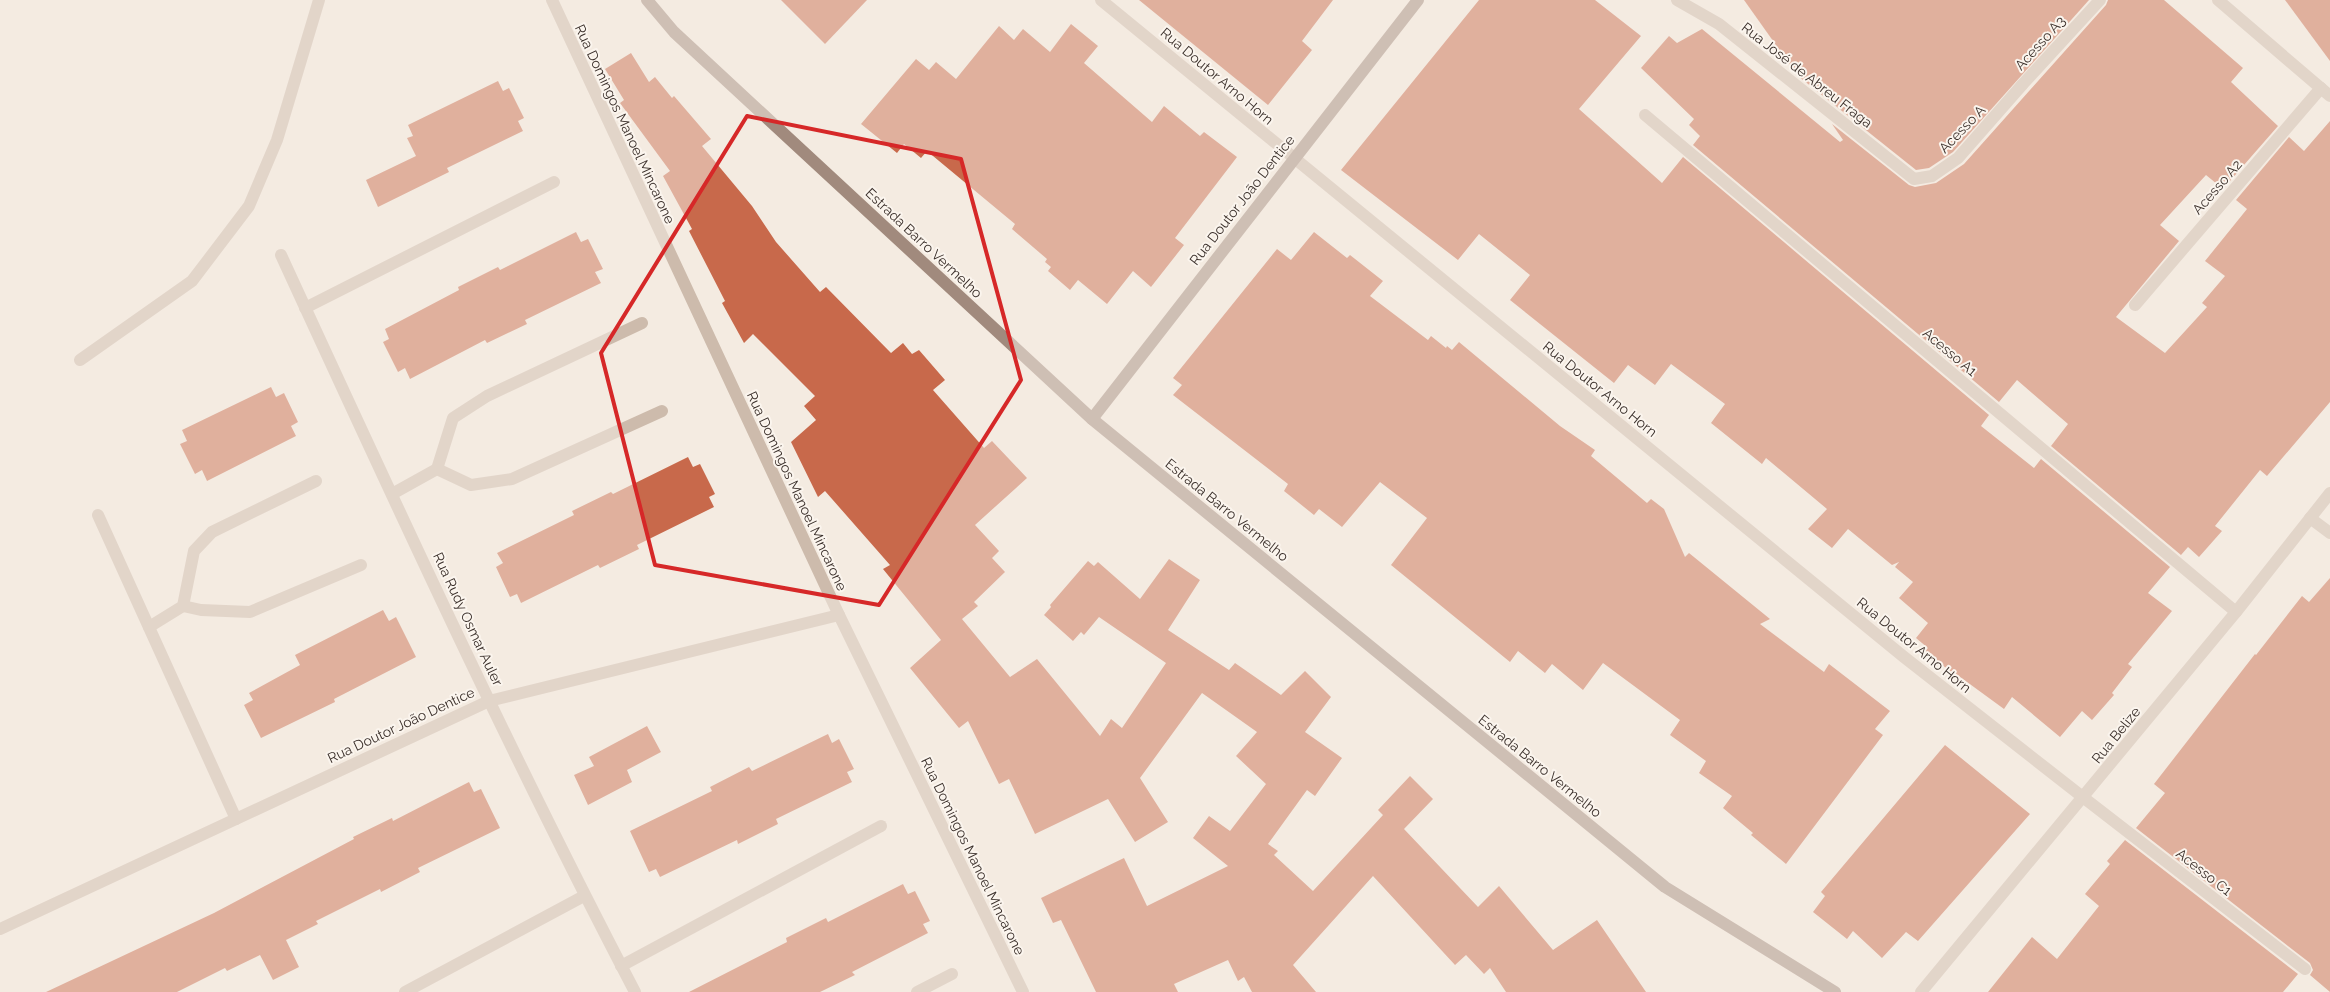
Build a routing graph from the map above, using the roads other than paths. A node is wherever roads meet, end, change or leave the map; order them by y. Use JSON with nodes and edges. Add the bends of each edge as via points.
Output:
{"nodes":[{"id":1,"x":319,"y":0,"type":"edge"},
{"id":2,"x":552,"y":0,"type":"edge"},
{"id":3,"x":647,"y":0,"type":"edge"},
{"id":4,"x":1101,"y":0,"type":"edge"},
{"id":5,"x":1418,"y":0,"type":"edge"},
{"id":6,"x":1677,"y":0,"type":"edge"},
{"id":7,"x":2100,"y":0,"type":"edge"},
{"id":8,"x":2218,"y":0,"type":"edge"},
{"id":9,"x":2022,"y":85,"type":"joint"},
{"id":10,"x":2326,"y":92,"type":"edge"},
{"id":11,"x":1645,"y":115,"type":"dead end"},
{"id":12,"x":1293,"y":159,"type":"junction"},
{"id":13,"x":1914,"y":179,"type":"joint"},
{"id":14,"x":554,"y":182,"type":"dead end"},
{"id":15,"x":281,"y":255,"type":"dead end"},
{"id":16,"x":2136,"y":305,"type":"dead end"},
{"id":17,"x":306,"y":308,"type":"junction"},
{"id":18,"x":642,"y":322,"type":"dead end"},
{"id":19,"x":80,"y":360,"type":"dead end"},
{"id":20,"x":662,"y":411,"type":"dead end"},
{"id":21,"x":1092,"y":419,"type":"junction"},
{"id":22,"x":437,"y":468,"type":"junction"},
{"id":23,"x":316,"y":482,"type":"dead end"},
{"id":24,"x":2330,"y":493,"type":"edge"},
{"id":25,"x":392,"y":494,"type":"junction"},
{"id":26,"x":98,"y":515,"type":"dead end"},
{"id":27,"x":2310,"y":518,"type":"junction"},
{"id":28,"x":2330,"y":534,"type":"edge"},
{"id":29,"x":361,"y":565,"type":"dead end"},
{"id":30,"x":183,"y":606,"type":"junction"},
{"id":31,"x":2236,"y":612,"type":"junction"},
{"id":32,"x":839,"y":615,"type":"junction"},
{"id":33,"x":149,"y":627,"type":"junction"},
{"id":34,"x":489,"y":701,"type":"junction"},
{"id":35,"x":2084,"y":798,"type":"junction"},
{"id":36,"x":236,"y":819,"type":"junction"},
{"id":37,"x":881,"y":826,"type":"dead end"},
{"id":38,"x":584,"y":896,"type":"junction"},
{"id":39,"x":0,"y":929,"type":"edge"},
{"id":40,"x":622,"y":966,"type":"junction"},
{"id":41,"x":2305,"y":969,"type":"dead end"},
{"id":42,"x":952,"y":974,"type":"dead end"},
{"id":43,"x":1830,"y":990,"type":"edge"},
{"id":44,"x":405,"y":992,"type":"edge"},
{"id":45,"x":635,"y":992,"type":"edge"},
{"id":46,"x":917,"y":992,"type":"edge"},
{"id":47,"x":1023,"y":992,"type":"edge"},
{"id":48,"x":1921,"y":992,"type":"edge"}],
"edges":[{"from":1,"to":19,"type":"street","via":[[277,140],[250,206],[192,281]]},
{"from":2,"to":32,"type":"street","name":"Rua Domingos Manoel Mincarone"},
{"from":3,"to":21,"type":"street","name":"Estrada Barro Vermelho","via":[[674,32]]},
{"from":4,"to":12,"type":"street","name":"Rua Doutor Arno Horn"},
{"from":5,"to":12,"type":"street","name":"Rua Doutor João Dentice"},
{"from":6,"to":13,"type":"street","name":"Rua José de Abreu Fraga","via":[[1719,24]]},
{"from":7,"to":9,"type":"street","name":"Acesso A3"},
{"from":8,"to":10,"type":"street"},
{"from":9,"to":13,"type":"street","name":"Acesso A","via":[[1958,158],[1932,176]]},
{"from":10,"to":16,"type":"street","name":"Acesso A2"},
{"from":11,"to":31,"type":"street","name":"Acesso A1"},
{"from":12,"to":21,"type":"street","name":"Rua Doutor João Dentice"},
{"from":12,"to":35,"type":"street","name":"Rua Doutor Arno Horn","via":[[1904,657]]},
{"from":14,"to":17,"type":"street"},
{"from":15,"to":17,"type":"street","name":"Rua Rudy Osmar Auler"},
{"from":17,"to":25,"type":"street","name":"Rua Rudy Osmar Auler"},
{"from":18,"to":22,"type":"street","via":[[487,396],[454,418]]},
{"from":20,"to":22,"type":"street","via":[[512,479],[471,485]]},
{"from":21,"to":43,"type":"street","name":"Estrada Barro Vermelho","via":[[1665,887]]},
{"from":22,"to":25,"type":"street"},
{"from":23,"to":30,"type":"street","via":[[212,532],[194,551]]},
{"from":24,"to":27,"type":"street","name":"Rua Belize"},
{"from":25,"to":34,"type":"street","name":"Rua Rudy Osmar Auler"},
{"from":26,"to":33,"type":"street"},
{"from":27,"to":28,"type":"street"},
{"from":27,"to":31,"type":"street","name":"Rua Belize"},
{"from":29,"to":30,"type":"street","via":[[250,612]]},
{"from":30,"to":33,"type":"street"},
{"from":31,"to":35,"type":"street","name":"Rua Belize"},
{"from":32,"to":34,"type":"street","name":"Rua Doutor João Dentice"},
{"from":32,"to":47,"type":"street","name":"Rua Domingos Manoel Mincarone"},
{"from":33,"to":36,"type":"street"},
{"from":34,"to":36,"type":"street","name":"Rua Doutor João Dentice"},
{"from":34,"to":38,"type":"street","name":"Rua Rudy Osmar Auler"},
{"from":35,"to":41,"type":"street","name":"Acesso C1"},
{"from":35,"to":48,"type":"street","name":"Rua Belize"},
{"from":36,"to":39,"type":"street","name":"Rua Doutor João Dentice"},
{"from":37,"to":40,"type":"street"},
{"from":38,"to":40,"type":"street","name":"Rua Rudy Osmar Auler"},
{"from":38,"to":44,"type":"street"},
{"from":40,"to":45,"type":"street","name":"Rua Rudy Osmar Auler"},
{"from":42,"to":46,"type":"street"}]}
